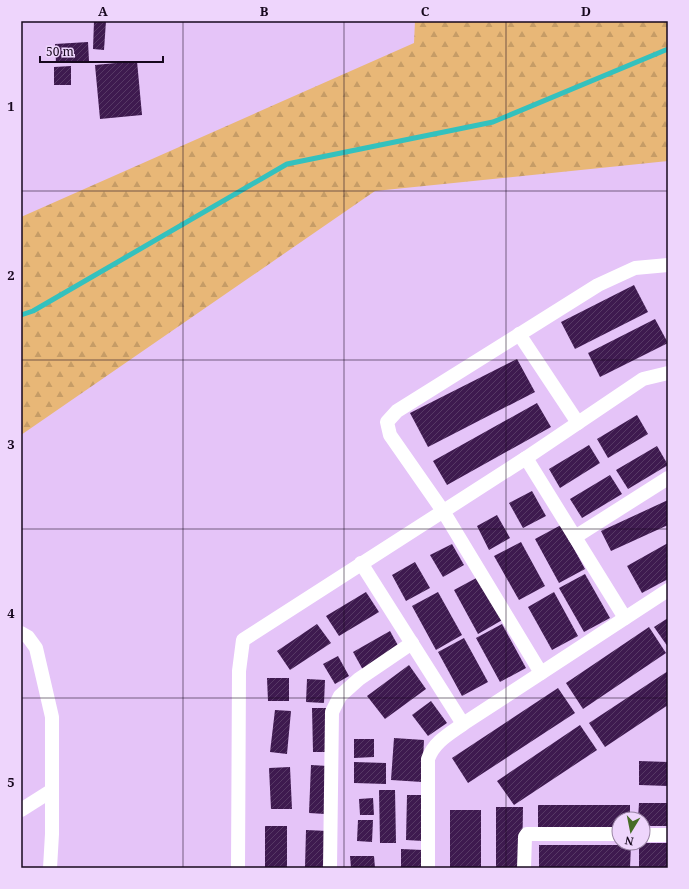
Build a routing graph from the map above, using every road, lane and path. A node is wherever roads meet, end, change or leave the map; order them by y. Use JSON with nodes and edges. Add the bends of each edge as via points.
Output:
{"nodes":[{"id":1,"x":668,"y":265,"type":"edge"},
{"id":2,"x":519,"y":334,"type":"junction"},
{"id":3,"x":668,"y":373,"type":"edge"},
{"id":4,"x":578,"y":423,"type":"junction"},
{"id":5,"x":526,"y":458,"type":"junction"},
{"id":6,"x":668,"y":478,"type":"edge"},
{"id":7,"x":443,"y":511,"type":"junction"},
{"id":8,"x":575,"y":537,"type":"junction"},
{"id":9,"x":361,"y":563,"type":"junction"},
{"id":10,"x":668,"y":590,"type":"edge"},
{"id":11,"x":625,"y":618,"type":"junction"},
{"id":12,"x":21,"y":633,"type":"edge"},
{"id":13,"x":412,"y":643,"type":"junction"},
{"id":14,"x":541,"y":673,"type":"junction"},
{"id":15,"x":463,"y":724,"type":"junction"},
{"id":16,"x":51,"y":792,"type":"junction"},
{"id":17,"x":21,"y":810,"type":"edge"},
{"id":18,"x":611,"y":834,"type":"edge"},
{"id":19,"x":651,"y":834,"type":"edge"},
{"id":20,"x":668,"y":835,"type":"edge"},
{"id":21,"x":50,"y":868,"type":"edge"},
{"id":22,"x":238,"y":868,"type":"edge"},
{"id":23,"x":330,"y":868,"type":"edge"},
{"id":24,"x":428,"y":868,"type":"edge"},
{"id":25,"x":524,"y":868,"type":"edge"}],
"edges":[{"from":1,"to":2,"type":"street","via":[[634,268],[598,285]]},
{"from":2,"to":4,"type":"street"},
{"from":2,"to":7,"type":"street","via":[[397,411],[387,422],[390,435]]},
{"from":3,"to":4,"type":"street","via":[[643,379]]},
{"from":4,"to":5,"type":"street"},
{"from":5,"to":7,"type":"street"},
{"from":5,"to":8,"type":"street"},
{"from":6,"to":8,"type":"street"},
{"from":7,"to":9,"type":"street"},
{"from":7,"to":14,"type":"street"},
{"from":8,"to":11,"type":"street"},
{"from":9,"to":13,"type":"street"},
{"from":9,"to":22,"type":"street","via":[[243,640],[239,672]]},
{"from":10,"to":11,"type":"street"},
{"from":11,"to":14,"type":"street"},
{"from":12,"to":16,"type":"street","via":[[28,637],[36,648],[52,717]]},
{"from":13,"to":15,"type":"street"},
{"from":13,"to":23,"type":"street","via":[[359,679],[340,696],[332,712]]},
{"from":14,"to":15,"type":"street"},
{"from":15,"to":24,"type":"street","via":[[436,743],[428,759]]},
{"from":16,"to":17,"type":"street"},
{"from":16,"to":21,"type":"street"},
{"from":18,"to":25,"type":"street","via":[[528,834],[525,837]]},
{"from":19,"to":20,"type":"street"}]}
